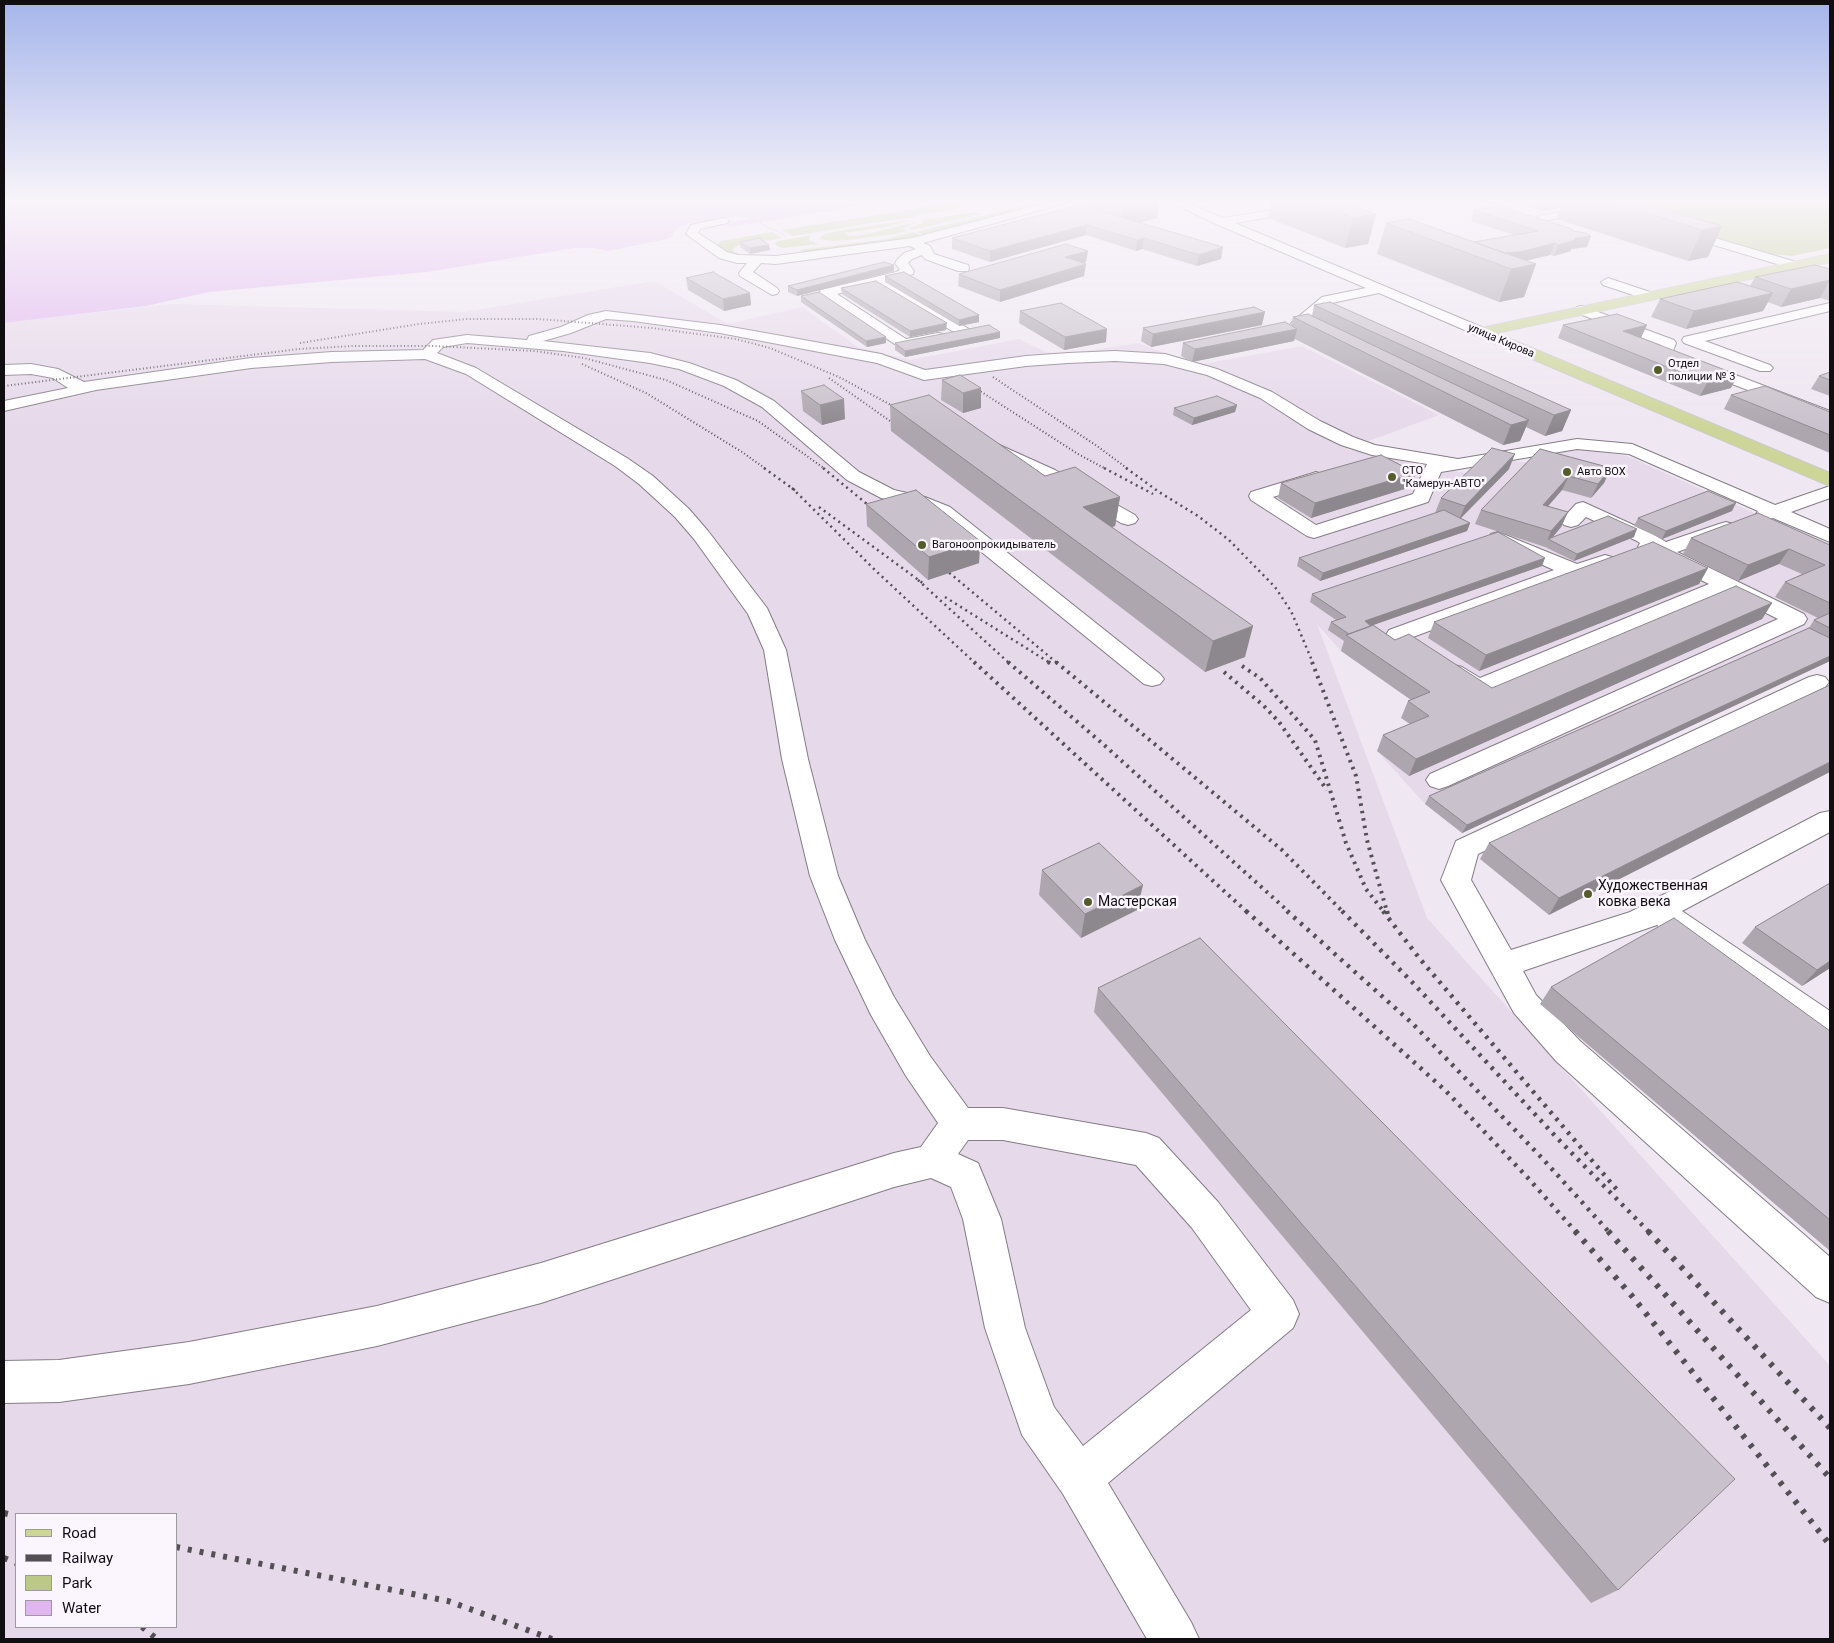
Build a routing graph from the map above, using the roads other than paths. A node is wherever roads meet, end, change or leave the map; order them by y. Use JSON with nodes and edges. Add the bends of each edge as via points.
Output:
{"nodes":[{"id":1,"x":751,"y":277,"type":"edge"},
{"id":2,"x":893,"y":277,"type":"edge"},
{"id":3,"x":1351,"y":277,"type":"edge"},
{"id":4,"x":1743,"y":277,"type":"edge"},
{"id":5,"x":878,"y":282,"type":"junction"},
{"id":6,"x":1608,"y":282,"type":"dead end"},
{"id":7,"x":1701,"y":285,"type":"junction"},
{"id":8,"x":1380,"y":289,"type":"junction"},
{"id":9,"x":772,"y":291,"type":"dead end"},
{"id":10,"x":1726,"y":293,"type":"edge"},
{"id":11,"x":1648,"y":296,"type":"junction"},
{"id":12,"x":1768,"y":307,"type":"edge"},
{"id":13,"x":1830,"y":307,"type":"edge"},
{"id":14,"x":1582,"y":310,"type":"junction"},
{"id":15,"x":1793,"y":315,"type":"junction"},
{"id":16,"x":1297,"y":325,"type":"junction"},
{"id":17,"x":1281,"y":328,"type":"edge"},
{"id":18,"x":1481,"y":332,"type":"junction"},
{"id":19,"x":1330,"y":341,"type":"edge"},
{"id":20,"x":501,"y":342,"type":"junction"},
{"id":21,"x":427,"y":354,"type":"junction"},
{"id":22,"x":1765,"y":368,"type":"dead end"},
{"id":23,"x":4,"y":370,"type":"edge"},
{"id":24,"x":98,"y":386,"type":"junction"},
{"id":25,"x":4,"y":406,"type":"edge"},
{"id":26,"x":1830,"y":417,"type":"edge"},
{"id":27,"x":981,"y":441,"type":"edge"},
{"id":28,"x":1599,"y":446,"type":"junction"},
{"id":29,"x":1577,"y":462,"type":"edge"},
{"id":30,"x":1458,"y":464,"type":"junction"},
{"id":31,"x":1358,"y":465,"type":"edge"},
{"id":32,"x":1331,"y":474,"type":"edge"},
{"id":33,"x":1431,"y":476,"type":"junction"},
{"id":34,"x":1830,"y":480,"type":"edge"},
{"id":35,"x":1830,"y":492,"type":"edge"},
{"id":36,"x":1774,"y":511,"type":"junction"},
{"id":37,"x":1128,"y":519,"type":"dead end"},
{"id":38,"x":1571,"y":521,"type":"dead end"},
{"id":39,"x":1830,"y":536,"type":"edge"},
{"id":40,"x":1482,"y":538,"type":"edge"},
{"id":41,"x":1664,"y":550,"type":"junction"},
{"id":42,"x":1575,"y":571,"type":"junction"},
{"id":43,"x":1726,"y":585,"type":"junction"},
{"id":44,"x":1152,"y":679,"type":"dead end"},
{"id":45,"x":1817,"y":682,"type":"dead end"},
{"id":46,"x":1439,"y":780,"type":"dead end"},
{"id":47,"x":1830,"y":820,"type":"edge"},
{"id":48,"x":1658,"y":910,"type":"junction"},
{"id":49,"x":1504,"y":965,"type":"junction"},
{"id":50,"x":1830,"y":1028,"type":"edge"},
{"id":51,"x":959,"y":1124,"type":"junction"},
{"id":52,"x":932,"y":1161,"type":"junction"},
{"id":53,"x":1830,"y":1284,"type":"edge"},
{"id":54,"x":4,"y":1382,"type":"edge"},
{"id":55,"x":1079,"y":1478,"type":"junction"},
{"id":56,"x":1174,"y":1639,"type":"edge"}],
"edges":[{"from":1,"to":9,"type":"street"},
{"from":2,"to":5,"type":"street"},
{"from":3,"to":8,"type":"street","name":"улица Кирова"},
{"from":4,"to":7,"type":"main road"},
{"from":5,"to":5,"type":"street","via":[[826,294],[904,344],[964,332]]},
{"from":6,"to":11,"type":"street"},
{"from":7,"to":10,"type":"street"},
{"from":7,"to":11,"type":"main road"},
{"from":8,"to":16,"type":"street","via":[[1327,300]]},
{"from":8,"to":18,"type":"street","name":"улица Кирова"},
{"from":11,"to":14,"type":"main road"},
{"from":12,"to":15,"type":"street"},
{"from":13,"to":15,"type":"street"},
{"from":14,"to":18,"type":"main road"},
{"from":14,"to":26,"type":"street","via":[[1669,343],[1666,353]]},
{"from":15,"to":22,"type":"street","via":[[1689,340]]},
{"from":16,"to":17,"type":"street"},
{"from":16,"to":19,"type":"street"},
{"from":18,"to":34,"type":"main road","name":"улица Кирова"},
{"from":20,"to":21,"type":"street","via":[[445,341]]},
{"from":20,"to":30,"type":"street","via":[[550,336],[606,315],[633,317],[720,329],[881,359],[922,383],[1026,361],[1115,356],[1165,359],[1212,372],[1266,394],[1322,430],[1372,450]]},
{"from":20,"to":44,"type":"street","via":[[650,358],[684,366],[730,383],[768,404],[859,480],[888,494],[943,511],[966,527]]},
{"from":21,"to":24,"type":"street","via":[[252,363]]},
{"from":21,"to":51,"type":"street","via":[[471,371],[646,480],[701,535],[742,588],[759,613],[775,650],[795,759],[822,866],[846,931],[882,1006],[918,1066]]},
{"from":23,"to":24,"type":"street","via":[[58,374],[76,386]]},
{"from":24,"to":25,"type":"street"},
{"from":27,"to":37,"type":"street","via":[[1049,474]]},
{"from":28,"to":29,"type":"street"},
{"from":28,"to":30,"type":"street","via":[[1554,446]]},
{"from":28,"to":36,"type":"street","via":[[1632,449]]},
{"from":30,"to":33,"type":"street","via":[[1434,468]]},
{"from":31,"to":33,"type":"street","via":[[1368,462]]},
{"from":32,"to":33,"type":"street","via":[[1258,496],[1314,532],[1422,498]]},
{"from":35,"to":36,"type":"street"},
{"from":36,"to":39,"type":"street"},
{"from":36,"to":41,"type":"street"},
{"from":38,"to":41,"type":"street","via":[[1583,508]]},
{"from":40,"to":42,"type":"street","via":[[1491,535]]},
{"from":41,"to":42,"type":"street","via":[[1644,546]]},
{"from":41,"to":43,"type":"street","via":[[1671,558]]},
{"from":42,"to":43,"type":"street","via":[[1397,635],[1478,687]]},
{"from":43,"to":46,"type":"street","via":[[1796,619]]},
{"from":45,"to":49,"type":"street","via":[[1466,848],[1456,880]]},
{"from":47,"to":48,"type":"street"},
{"from":48,"to":49,"type":"street","via":[[1641,920]]},
{"from":48,"to":50,"type":"street"},
{"from":49,"to":53,"type":"street","via":[[1526,1004],[1568,1051]]},
{"from":51,"to":52,"type":"street"},
{"from":51,"to":55,"type":"street","via":[[1003,1124],[1146,1150],[1205,1215],[1279,1314]]},
{"from":52,"to":54,"type":"street","via":[[894,1170],[541,1283],[376,1326],[189,1363],[59,1381]]},
{"from":52,"to":55,"type":"street","via":[[965,1175],[982,1219],[1005,1328],[1037,1420]]},
{"from":55,"to":56,"type":"street"}]}
